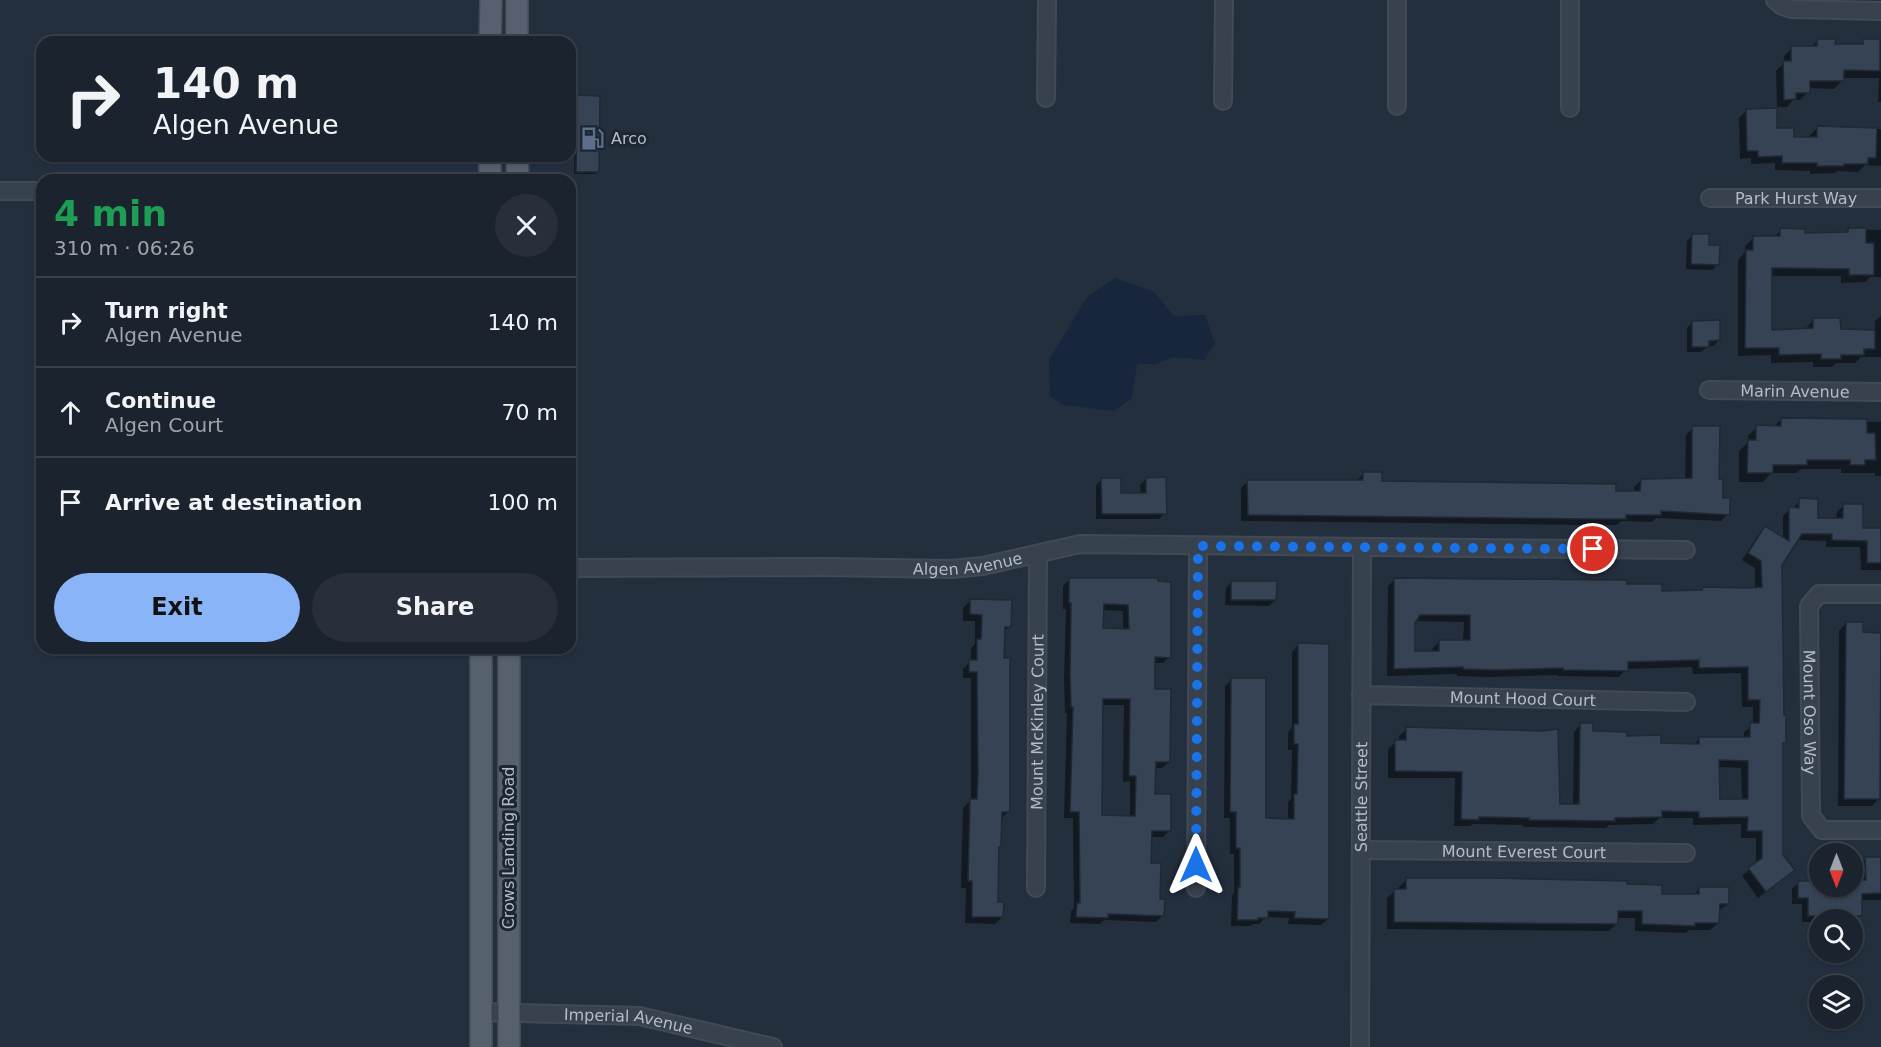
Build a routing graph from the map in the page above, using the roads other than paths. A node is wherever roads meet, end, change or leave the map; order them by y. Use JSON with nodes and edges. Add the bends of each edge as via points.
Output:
{"nodes":[{"id":1,"x":490,"y":0,"type":"edge"},
{"id":2,"x":517,"y":0,"type":"edge"},
{"id":3,"x":1047,"y":0,"type":"edge"},
{"id":4,"x":1224,"y":0,"type":"edge"},
{"id":5,"x":1397,"y":0,"type":"edge"},
{"id":6,"x":1570,"y":0,"type":"edge"},
{"id":7,"x":1775,"y":0,"type":"edge"},
{"id":8,"x":1881,"y":11,"type":"edge"},
{"id":9,"x":490,"y":36,"type":"edge"},
{"id":10,"x":517,"y":36,"type":"edge"},
{"id":11,"x":1046,"y":98,"type":"dead end"},
{"id":12,"x":1223,"y":101,"type":"dead end"},
{"id":13,"x":1397,"y":106,"type":"dead end"},
{"id":14,"x":1570,"y":108,"type":"dead end"},
{"id":15,"x":0,"y":191,"type":"edge"},
{"id":16,"x":36,"y":191,"type":"edge"},
{"id":17,"x":1710,"y":198,"type":"dead end"},
{"id":18,"x":1881,"y":198,"type":"edge"},
{"id":19,"x":1708,"y":390,"type":"dead end"},
{"id":20,"x":1881,"y":392,"type":"edge"},
{"id":21,"x":1198,"y":546,"type":"junction"},
{"id":22,"x":1362,"y":547,"type":"junction"},
{"id":23,"x":1686,"y":550,"type":"dead end"},
{"id":24,"x":1038,"y":554,"type":"junction"},
{"id":25,"x":576,"y":568,"type":"edge"},
{"id":26,"x":1881,"y":594,"type":"edge"},
{"id":27,"x":481,"y":654,"type":"edge"},
{"id":28,"x":492,"y":654,"type":"edge"},
{"id":29,"x":509,"y":654,"type":"edge"},
{"id":30,"x":1361,"y":696,"type":"junction"},
{"id":31,"x":1686,"y":702,"type":"dead end"},
{"id":32,"x":508,"y":776,"type":"junction"},
{"id":33,"x":1881,"y":830,"type":"edge"},
{"id":34,"x":1362,"y":850,"type":"junction"},
{"id":35,"x":1686,"y":853,"type":"dead end"},
{"id":36,"x":1036,"y":888,"type":"dead end"},
{"id":37,"x":1196,"y":888,"type":"dead end"},
{"id":38,"x":481,"y":1012,"type":"junction"},
{"id":39,"x":509,"y":1012,"type":"junction"},
{"id":40,"x":481,"y":1047,"type":"edge"},
{"id":41,"x":508,"y":1047,"type":"edge"},
{"id":42,"x":773,"y":1047,"type":"edge"},
{"id":43,"x":1360,"y":1047,"type":"edge"}],
"edges":[{"from":1,"to":9,"type":"main road"},
{"from":2,"to":10,"type":"main road"},
{"from":3,"to":11,"type":"street"},
{"from":4,"to":12,"type":"street"},
{"from":5,"to":13,"type":"street"},
{"from":6,"to":14,"type":"street"},
{"from":7,"to":8,"type":"street","via":[[1792,9]]},
{"from":15,"to":16,"type":"street"},
{"from":17,"to":18,"type":"street","name":"Park Hurst Way"},
{"from":19,"to":20,"type":"street","name":"Marin Avenue"},
{"from":21,"to":22,"type":"street","name":"Algen Avenue"},
{"from":21,"to":24,"type":"street","name":"Algen Avenue","via":[[1080,544]]},
{"from":21,"to":37,"type":"street"},
{"from":22,"to":23,"type":"street","name":"Algen Avenue"},
{"from":22,"to":30,"type":"street","name":"Seattle Street"},
{"from":24,"to":25,"type":"street","name":"Algen Avenue","via":[[951,569]]},
{"from":24,"to":36,"type":"street","name":"Mount McKinley Court"},
{"from":26,"to":33,"type":"street","name":"Mount Oso Way","via":[[1819,594],[1809,606],[1811,816],[1822,830]]},
{"from":27,"to":38,"type":"main road","name":"Crows Landing Road"},
{"from":28,"to":32,"type":"main road","via":[[495,752]]},
{"from":29,"to":32,"type":"main road","name":"Crows Landing Road"},
{"from":30,"to":31,"type":"street","name":"Mount Hood Court"},
{"from":30,"to":34,"type":"street","name":"Seattle Street"},
{"from":32,"to":39,"type":"main road","name":"Crows Landing Road"},
{"from":34,"to":35,"type":"street","name":"Mount Everest Court"},
{"from":34,"to":43,"type":"street","name":"Seattle Street"},
{"from":38,"to":39,"type":"street","name":"Imperial Avenue"},
{"from":38,"to":40,"type":"main road","name":"Crows Landing Road"},
{"from":39,"to":41,"type":"main road","name":"Crows Landing Road"},
{"from":39,"to":42,"type":"street","name":"Imperial Avenue","via":[[639,1016]]}]}
